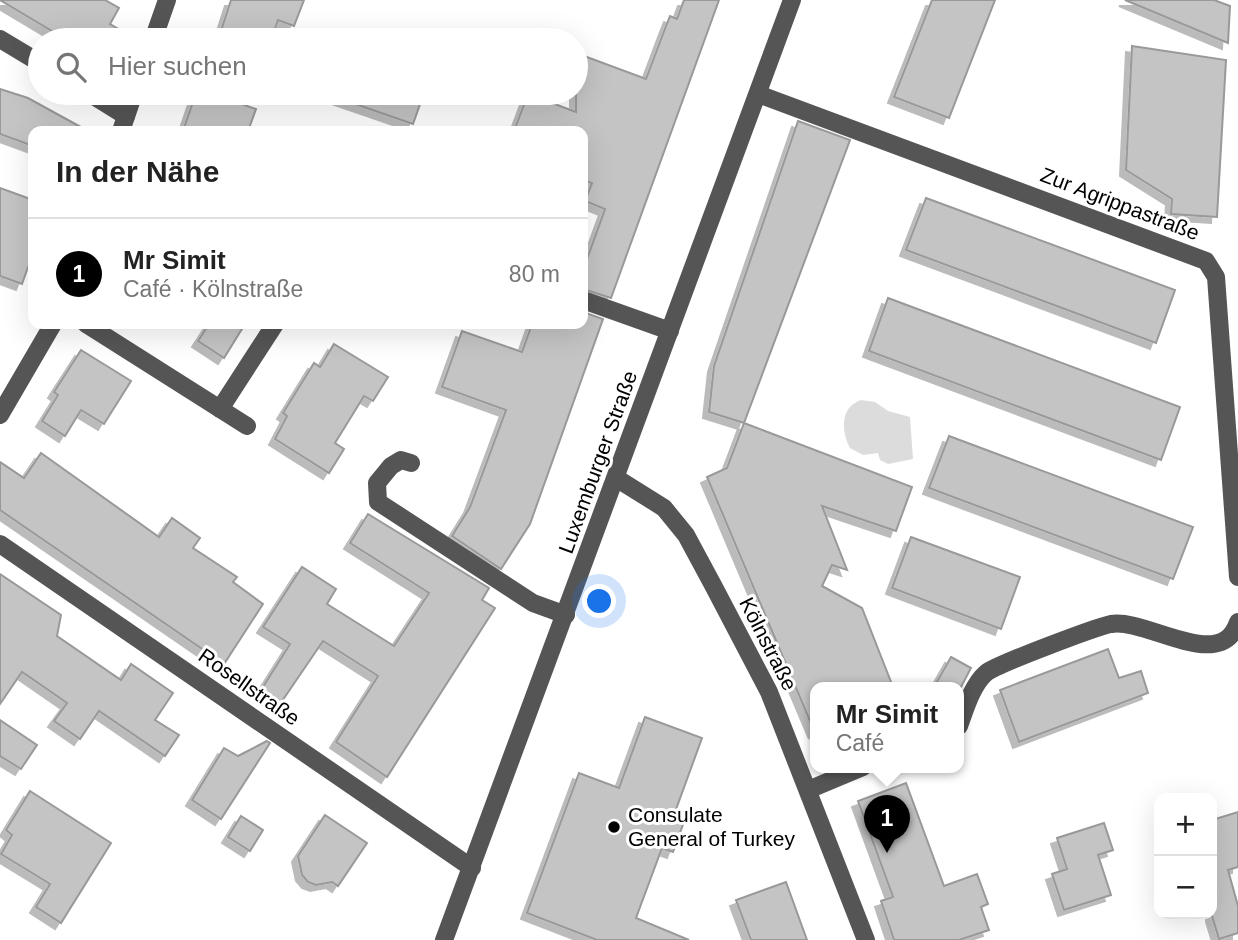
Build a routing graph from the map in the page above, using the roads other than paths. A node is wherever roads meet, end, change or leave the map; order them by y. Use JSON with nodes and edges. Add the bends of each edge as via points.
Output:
{"nodes":[{"id":1,"x":167,"y":0,"type":"edge"},
{"id":2,"x":792,"y":0,"type":"edge"},
{"id":3,"x":157,"y":28,"type":"edge"},
{"id":4,"x":0,"y":39,"type":"edge"},
{"id":5,"x":28,"y":56,"type":"edge"},
{"id":6,"x":758,"y":94,"type":"junction"},
{"id":7,"x":103,"y":105,"type":"edge"},
{"id":8,"x":130,"y":105,"type":"edge"},
{"id":9,"x":124,"y":123,"type":"edge"},
{"id":10,"x":588,"y":302,"type":"edge"},
{"id":11,"x":50,"y":329,"type":"edge"},
{"id":12,"x":94,"y":329,"type":"edge"},
{"id":13,"x":272,"y":329,"type":"edge"},
{"id":14,"x":670,"y":331,"type":"junction"},
{"id":15,"x":220,"y":409,"type":"junction"},
{"id":16,"x":0,"y":415,"type":"edge"},
{"id":17,"x":247,"y":426,"type":"dead end"},
{"id":18,"x":411,"y":463,"type":"dead end"},
{"id":19,"x":616,"y":478,"type":"junction"},
{"id":20,"x":0,"y":544,"type":"edge"},
{"id":21,"x":1238,"y":577,"type":"edge"},
{"id":22,"x":566,"y":615,"type":"junction"},
{"id":23,"x":1238,"y":622,"type":"edge"},
{"id":24,"x":964,"y":716,"type":"edge"},
{"id":25,"x":849,"y":773,"type":"edge"},
{"id":26,"x":808,"y":790,"type":"junction"},
{"id":27,"x":472,"y":868,"type":"junction"},
{"id":28,"x":444,"y":940,"type":"edge"},
{"id":29,"x":866,"y":940,"type":"edge"}],
"edges":[{"from":1,"to":3,"type":"street"},
{"from":2,"to":6,"type":"street","name":"Luxemburger Straße"},
{"from":4,"to":5,"type":"street"},
{"from":6,"to":14,"type":"street","name":"Luxemburger Straße"},
{"from":6,"to":21,"type":"street","name":"Zur Agrippastraße","via":[[1206,261],[1216,277]]},
{"from":7,"to":9,"type":"street"},
{"from":8,"to":9,"type":"street"},
{"from":10,"to":14,"type":"street"},
{"from":11,"to":16,"type":"street"},
{"from":12,"to":15,"type":"street"},
{"from":13,"to":15,"type":"street"},
{"from":14,"to":19,"type":"street","name":"Luxemburger Straße"},
{"from":15,"to":17,"type":"street"},
{"from":18,"to":22,"type":"street","via":[[401,460],[391,466],[377,483],[378,502],[533,603]]},
{"from":19,"to":22,"type":"street","name":"Luxemburger Straße"},
{"from":19,"to":26,"type":"street","name":"Kölnstraße","via":[[664,508],[686,534],[769,692]]},
{"from":20,"to":27,"type":"street","name":"Rosellstraße"},
{"from":22,"to":27,"type":"street","name":"Luxemburger Straße"},
{"from":23,"to":24,"type":"street","via":[[1228,636],[1214,644],[1195,645],[1160,632],[1112,624],[986,673]]},
{"from":25,"to":26,"type":"street"},
{"from":26,"to":29,"type":"street","name":"Kölnstraße"},
{"from":27,"to":28,"type":"street","name":"Luxemburger Straße"}]}
